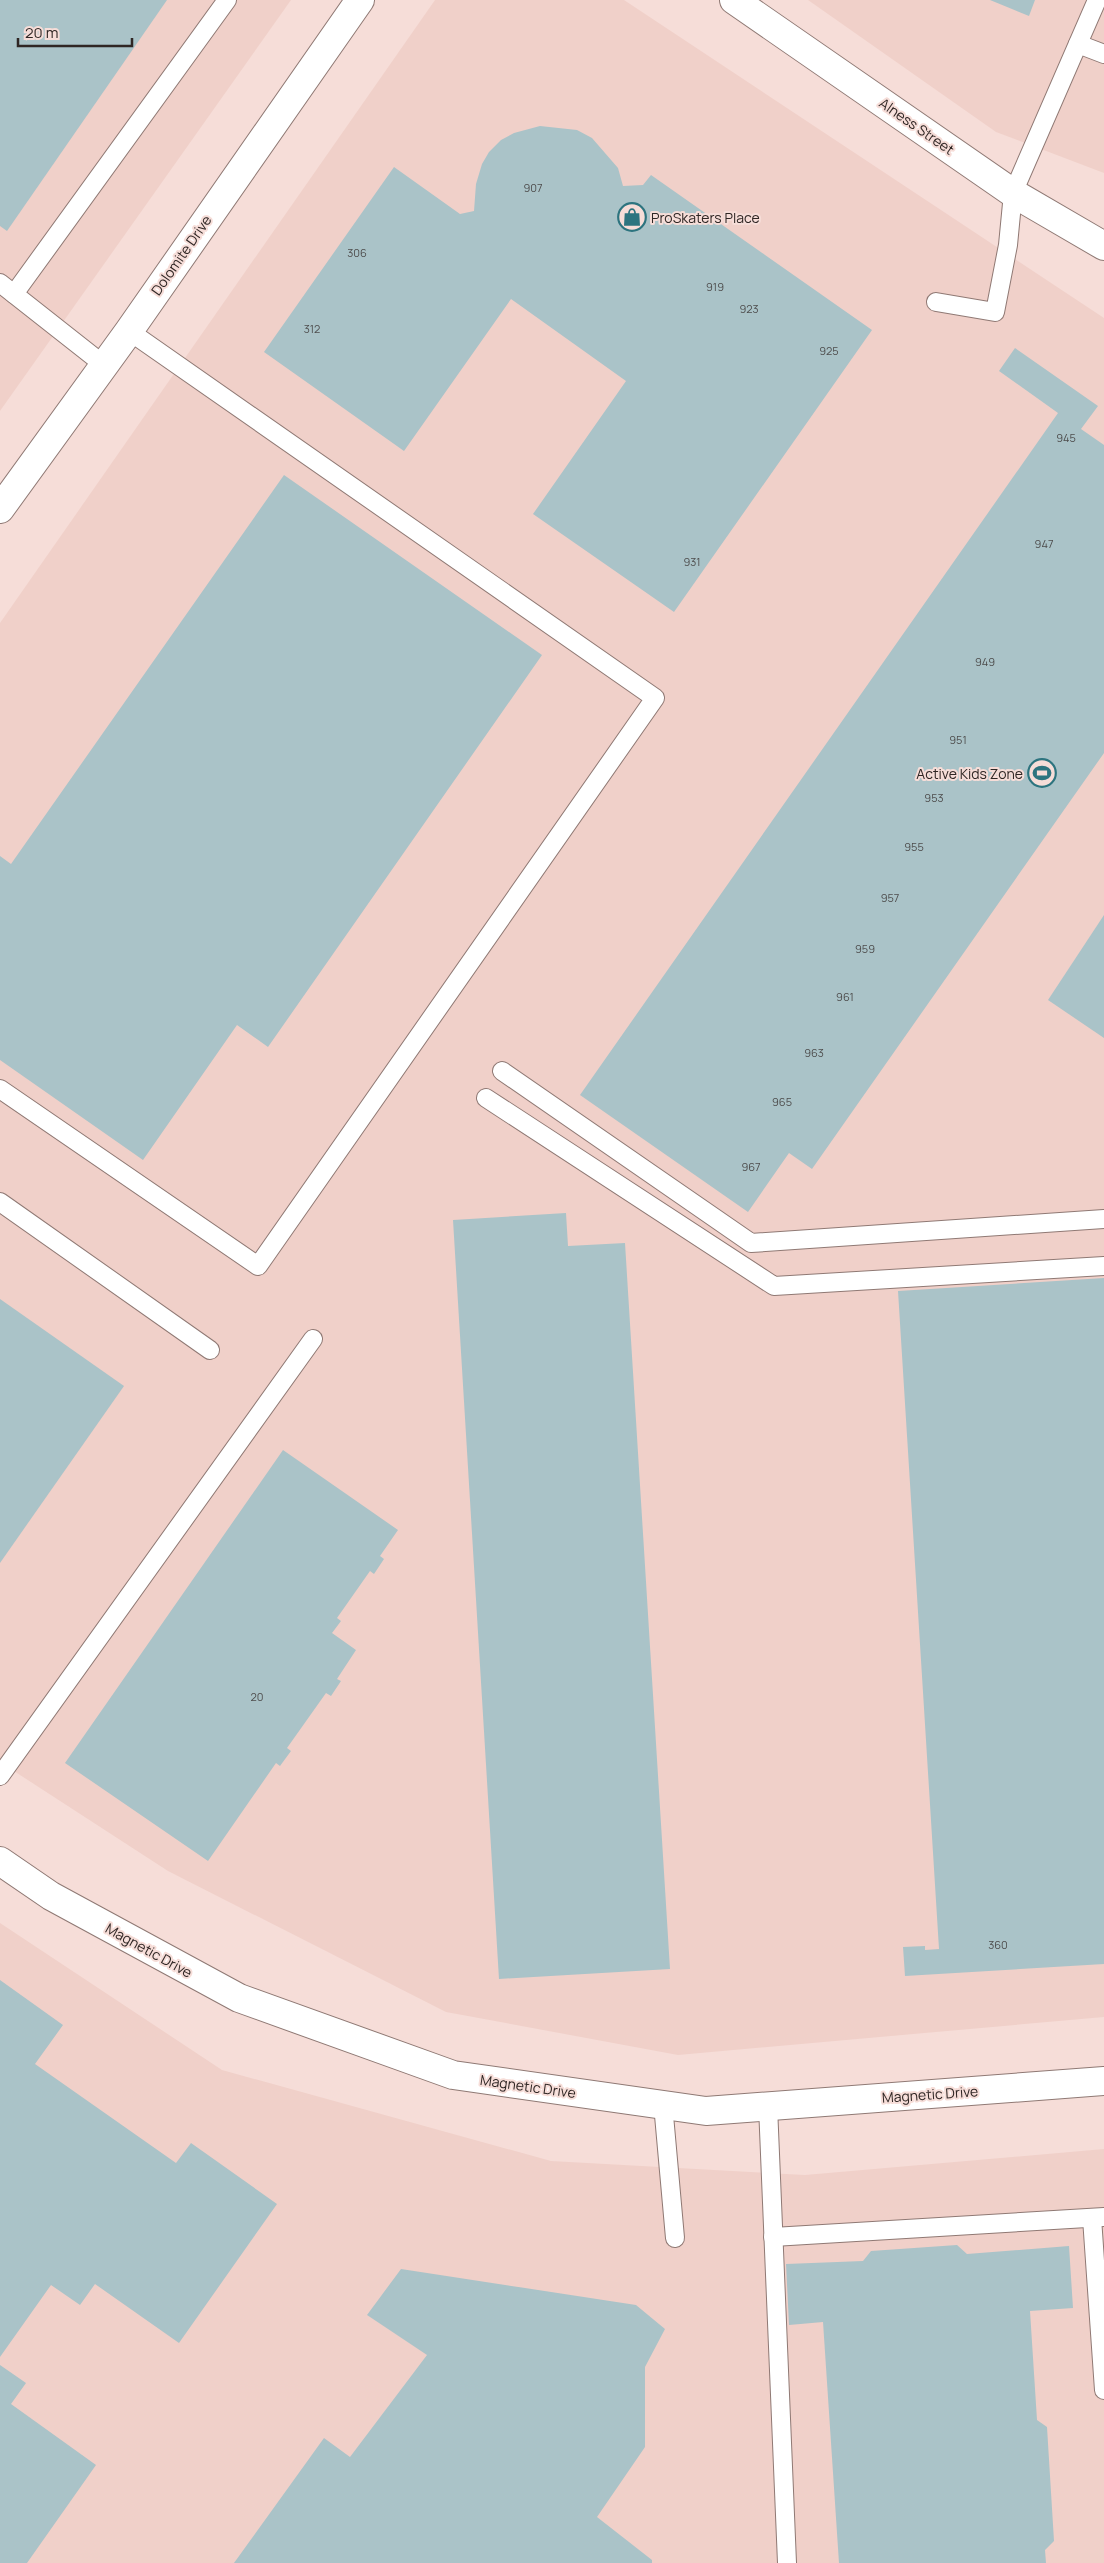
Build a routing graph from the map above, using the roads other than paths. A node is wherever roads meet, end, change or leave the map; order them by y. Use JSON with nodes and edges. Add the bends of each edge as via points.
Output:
{"nodes":[{"id":1,"x":227,"y":0,"type":"edge"},
{"id":2,"x":360,"y":0,"type":"edge"},
{"id":3,"x":734,"y":0,"type":"edge"},
{"id":4,"x":1097,"y":0,"type":"edge"},
{"id":5,"x":1078,"y":44,"type":"junction"},
{"id":6,"x":1104,"y":54,"type":"edge"},
{"id":7,"x":1013,"y":193,"type":"junction"},
{"id":8,"x":1104,"y":246,"type":"edge"},
{"id":9,"x":0,"y":283,"type":"edge"},
{"id":10,"x":14,"y":294,"type":"junction"},
{"id":11,"x":936,"y":302,"type":"dead end"},
{"id":12,"x":129,"y":332,"type":"junction"},
{"id":13,"x":104,"y":365,"type":"junction"},
{"id":14,"x":0,"y":509,"type":"edge"},
{"id":15,"x":502,"y":1071,"type":"dead end"},
{"id":16,"x":0,"y":1089,"type":"edge"},
{"id":17,"x":486,"y":1098,"type":"dead end"},
{"id":18,"x":0,"y":1202,"type":"edge"},
{"id":19,"x":1104,"y":1219,"type":"edge"},
{"id":20,"x":1104,"y":1266,"type":"edge"},
{"id":21,"x":313,"y":1339,"type":"dead end"},
{"id":22,"x":210,"y":1350,"type":"dead end"},
{"id":23,"x":0,"y":1776,"type":"edge"},
{"id":24,"x":0,"y":1861,"type":"edge"},
{"id":25,"x":1104,"y":2081,"type":"edge"},
{"id":26,"x":663,"y":2104,"type":"junction"},
{"id":27,"x":768,"y":2106,"type":"junction"},
{"id":28,"x":1098,"y":2217,"type":"edge"},
{"id":29,"x":773,"y":2237,"type":"junction"},
{"id":30,"x":675,"y":2238,"type":"dead end"},
{"id":31,"x":1104,"y":2390,"type":"edge"},
{"id":32,"x":786,"y":2563,"type":"edge"}],
"edges":[{"from":1,"to":10,"type":"lane"},
{"from":2,"to":12,"type":"street","name":"Dolomite Drive"},
{"from":3,"to":7,"type":"street","name":"Alness Street"},
{"from":4,"to":5,"type":"lane"},
{"from":5,"to":6,"type":"lane"},
{"from":5,"to":7,"type":"lane"},
{"from":7,"to":8,"type":"street","name":"Alness Street"},
{"from":7,"to":11,"type":"lane","via":[[1008,245],[995,312]]},
{"from":9,"to":10,"type":"lane"},
{"from":10,"to":13,"type":"lane"},
{"from":12,"to":13,"type":"street","name":"Dolomite Drive"},
{"from":12,"to":16,"type":"lane","via":[[655,698],[258,1266]]},
{"from":13,"to":14,"type":"street","name":"Dolomite Drive"},
{"from":15,"to":19,"type":"lane","via":[[751,1243]]},
{"from":17,"to":20,"type":"lane","via":[[774,1286]]},
{"from":18,"to":22,"type":"lane"},
{"from":21,"to":23,"type":"lane"},
{"from":24,"to":26,"type":"street","name":"Magnetic Drive","via":[[51,1896],[239,1998],[453,2075]]},
{"from":25,"to":27,"type":"street","name":"Magnetic Drive"},
{"from":26,"to":27,"type":"street","name":"Magnetic Drive","via":[[706,2111]]},
{"from":26,"to":30,"type":"lane"},
{"from":27,"to":29,"type":"lane"},
{"from":28,"to":29,"type":"lane"},
{"from":28,"to":31,"type":"lane"},
{"from":29,"to":32,"type":"lane"}]}
